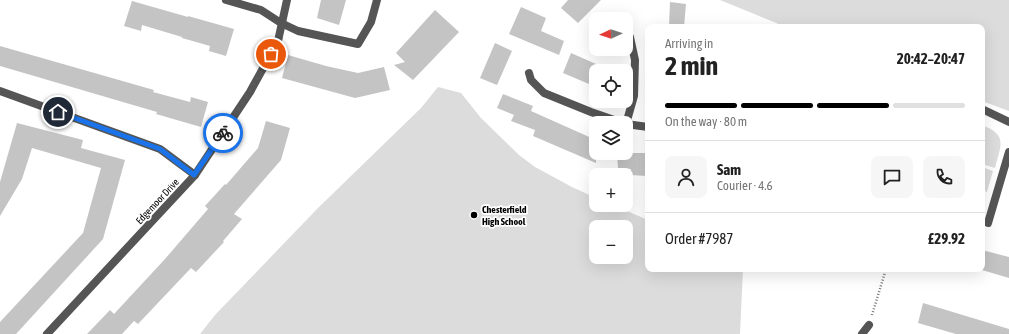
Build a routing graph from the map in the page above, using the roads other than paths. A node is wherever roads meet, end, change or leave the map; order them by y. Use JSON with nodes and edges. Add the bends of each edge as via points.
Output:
{"nodes":[{"id":1,"x":226,"y":0,"type":"edge"},
{"id":2,"x":287,"y":0,"type":"edge"},
{"id":3,"x":377,"y":0,"type":"edge"},
{"id":4,"x":281,"y":23,"type":"junction"},
{"id":5,"x":633,"y":51,"type":"edge"},
{"id":6,"x":529,"y":73,"type":"dead end"},
{"id":7,"x":0,"y":91,"type":"edge"},
{"id":8,"x":985,"y":110,"type":"edge"},
{"id":9,"x":602,"y":116,"type":"edge"},
{"id":10,"x":628,"y":116,"type":"edge"},
{"id":11,"x":1009,"y":122,"type":"edge"},
{"id":12,"x":633,"y":125,"type":"edge"},
{"id":13,"x":645,"y":126,"type":"edge"},
{"id":14,"x":1009,"y":152,"type":"edge"},
{"id":15,"x":194,"y":175,"type":"junction"},
{"id":16,"x":988,"y":223,"type":"dead end"},
{"id":17,"x":868,"y":325,"type":"road end"},
{"id":18,"x":48,"y":334,"type":"edge"},
{"id":19,"x":862,"y":334,"type":"edge"}],
"edges":[{"from":1,"to":4,"type":"street","via":[[261,10]]},
{"from":2,"to":4,"type":"street","name":"Edgemoor Drive"},
{"from":3,"to":4,"type":"street","via":[[371,22],[358,44],[298,31]]},
{"from":4,"to":15,"type":"street","name":"Edgemoor Drive","via":[[278,41],[250,92]]},
{"from":5,"to":10,"type":"street","via":[[634,96]]},
{"from":6,"to":9,"type":"street","via":[[531,80],[544,93]]},
{"from":7,"to":15,"type":"street","via":[[160,149]]},
{"from":8,"to":11,"type":"street"},
{"from":12,"to":13,"type":"street"},
{"from":14,"to":16,"type":"street"},
{"from":15,"to":18,"type":"street","name":"Edgemoor Drive"},
{"from":17,"to":19,"type":"street"}]}
